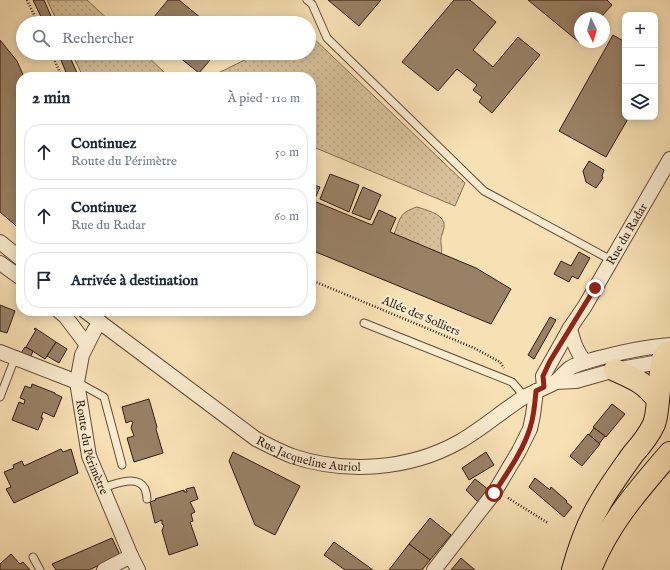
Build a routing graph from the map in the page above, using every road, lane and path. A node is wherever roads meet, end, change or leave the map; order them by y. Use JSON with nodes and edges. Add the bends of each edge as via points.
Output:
{"nodes":[{"id":1,"x":27,"y":0,"type":"edge"},
{"id":2,"x":306,"y":0,"type":"edge"},
{"id":3,"x":35,"y":16,"type":"edge"},
{"id":4,"x":54,"y":60,"type":"edge"},
{"id":5,"x":60,"y":72,"type":"edge"},
{"id":6,"x":670,"y":159,"type":"edge"},
{"id":7,"x":0,"y":242,"type":"edge"},
{"id":8,"x":16,"y":255,"type":"edge"},
{"id":9,"x":611,"y":260,"type":"junction"},
{"id":10,"x":0,"y":263,"type":"edge"},
{"id":11,"x":16,"y":274,"type":"edge"},
{"id":12,"x":316,"y":282,"type":"edge"},
{"id":13,"x":65,"y":316,"type":"edge"},
{"id":14,"x":92,"y":316,"type":"edge"},
{"id":15,"x":100,"y":322,"type":"junction"},
{"id":16,"x":364,"y":323,"type":"dead end"},
{"id":17,"x":570,"y":328,"type":"junction"},
{"id":18,"x":87,"y":345,"type":"junction"},
{"id":19,"x":0,"y":352,"type":"edge"},
{"id":20,"x":668,"y":355,"type":"edge"},
{"id":21,"x":15,"y":358,"type":"junction"},
{"id":22,"x":585,"y":362,"type":"junction"},
{"id":23,"x":615,"y":370,"type":"junction"},
{"id":24,"x":76,"y":382,"type":"junction"},
{"id":25,"x":512,"y":382,"type":"junction"},
{"id":26,"x":536,"y":392,"type":"junction"},
{"id":27,"x":0,"y":397,"type":"edge"},
{"id":28,"x":658,"y":400,"type":"junction"},
{"id":29,"x":533,"y":415,"type":"junction"},
{"id":30,"x":670,"y":453,"type":"edge"},
{"id":31,"x":122,"y":465,"type":"dead end"},
{"id":32,"x":670,"y":469,"type":"edge"},
{"id":33,"x":103,"y":488,"type":"junction"},
{"id":34,"x":508,"y":498,"type":"dead end"},
{"id":35,"x":147,"y":499,"type":"dead end"},
{"id":36,"x":548,"y":523,"type":"dead end"},
{"id":37,"x":131,"y":556,"type":"junction"},
{"id":38,"x":33,"y":557,"type":"dead end"},
{"id":39,"x":40,"y":570,"type":"edge"},
{"id":40,"x":104,"y":570,"type":"edge"},
{"id":41,"x":138,"y":570,"type":"edge"},
{"id":42,"x":434,"y":570,"type":"edge"},
{"id":43,"x":573,"y":570,"type":"edge"},
{"id":44,"x":590,"y":570,"type":"edge"},
{"id":45,"x":600,"y":570,"type":"edge"}],
"edges":[{"from":1,"to":3,"type":"path"},
{"from":2,"to":9,"type":"lane","via":[[312,4],[327,38],[484,191]]},
{"from":4,"to":5,"type":"path"},
{"from":6,"to":9,"type":"street","name":"Rue du Radar"},
{"from":7,"to":8,"type":"street"},
{"from":9,"to":17,"type":"street","name":"Rue du Radar"},
{"from":10,"to":11,"type":"street"},
{"from":12,"to":25,"type":"path","name":"Allée des Solliers","via":[[500,362]]},
{"from":13,"to":18,"type":"street"},
{"from":14,"to":15,"type":"street","name":"Rue Jacqueline Auriol"},
{"from":15,"to":18,"type":"street","name":"Route du Périmètre"},
{"from":15,"to":26,"type":"street","name":"Rue Jacqueline Auriol","via":[[256,439],[292,456],[327,464],[368,467],[389,465],[438,453],[478,431]]},
{"from":16,"to":25,"type":"lane"},
{"from":17,"to":22,"type":"street","via":[[578,353]]},
{"from":17,"to":26,"type":"street","name":"Rue du Radar"},
{"from":18,"to":24,"type":"street","name":"Route du Périmètre"},
{"from":19,"to":21,"type":"street"},
{"from":20,"to":22,"type":"street","name":"Rue Jacqueline Auriol","via":[[644,348]]},
{"from":20,"to":23,"type":"street"},
{"from":20,"to":28,"type":"highway"},
{"from":21,"to":24,"type":"street"},
{"from":21,"to":27,"type":"lane"},
{"from":22,"to":26,"type":"street","name":"Rue Jacqueline Auriol","via":[[570,368]]},
{"from":23,"to":26,"type":"street"},
{"from":23,"to":28,"type":"highway","via":[[643,384]]},
{"from":24,"to":31,"type":"lane","via":[[104,397]]},
{"from":24,"to":33,"type":"street","name":"Route du Périmètre","via":[[89,456]]},
{"from":25,"to":26,"type":"lane"},
{"from":26,"to":29,"type":"street"},
{"from":26,"to":29,"type":"street"},
{"from":28,"to":43,"type":"highway","via":[[654,424],[599,505],[583,538]]},
{"from":29,"to":42,"type":"street","via":[[530,429],[494,493]]},
{"from":30,"to":44,"type":"highway","via":[[619,516],[604,538]]},
{"from":32,"to":45,"type":"highway","via":[[620,533]]},
{"from":33,"to":35,"type":"lane","via":[[130,481],[139,482],[145,489]]},
{"from":33,"to":37,"type":"street","name":"Route du Périmètre"},
{"from":34,"to":36,"type":"path"},
{"from":37,"to":40,"type":"street"},
{"from":37,"to":41,"type":"street","name":"Route du Périmètre"},
{"from":38,"to":39,"type":"lane"}]}
